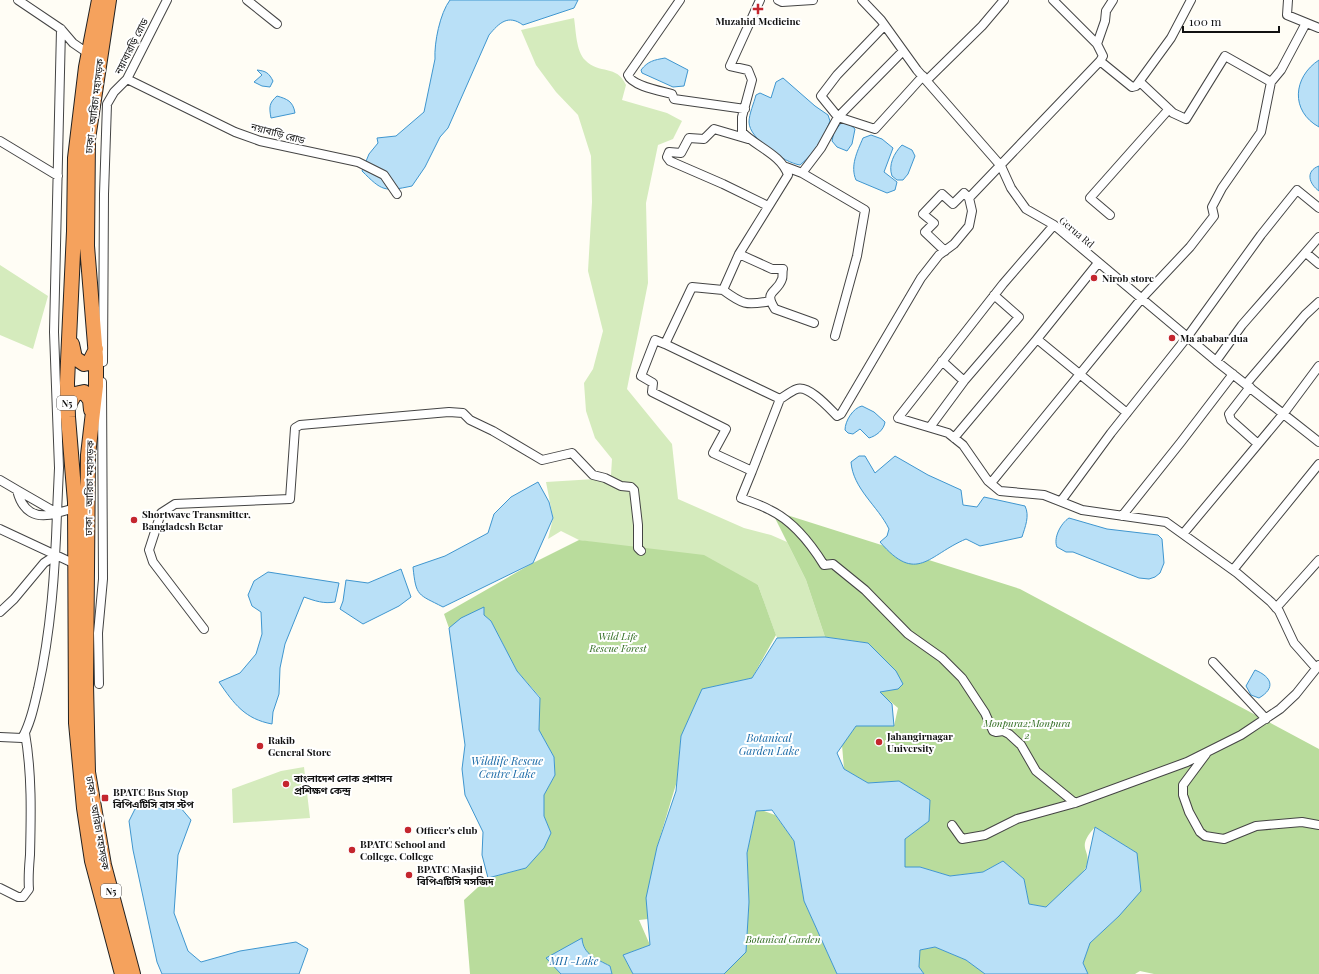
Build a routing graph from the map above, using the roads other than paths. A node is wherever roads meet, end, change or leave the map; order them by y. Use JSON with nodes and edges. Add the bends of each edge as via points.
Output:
{"nodes":[{"id":1,"x":18,"y":0,"type":"edge"},
{"id":2,"x":99,"y":0,"type":"edge"},
{"id":3,"x":109,"y":0,"type":"edge"},
{"id":4,"x":167,"y":0,"type":"edge"},
{"id":5,"x":247,"y":0,"type":"edge"},
{"id":6,"x":680,"y":0,"type":"edge"},
{"id":7,"x":760,"y":0,"type":"edge"},
{"id":8,"x":778,"y":0,"type":"edge"},
{"id":9,"x":813,"y":0,"type":"edge"},
{"id":10,"x":862,"y":0,"type":"edge"},
{"id":11,"x":1004,"y":0,"type":"edge"},
{"id":12,"x":1053,"y":0,"type":"edge"},
{"id":13,"x":1113,"y":0,"type":"edge"},
{"id":14,"x":1191,"y":0,"type":"edge"},
{"id":15,"x":1288,"y":0,"type":"edge"},
{"id":16,"x":1306,"y":23,"type":"junction"},
{"id":17,"x":278,"y":24,"type":"dead end"},
{"id":18,"x":884,"y":26,"type":"junction"},
{"id":19,"x":1319,"y":28,"type":"edge"},
{"id":20,"x":61,"y":29,"type":"junction"},
{"id":21,"x":1097,"y":44,"type":"junction"},
{"id":22,"x":903,"y":51,"type":"junction"},
{"id":23,"x":89,"y":54,"type":"junction"},
{"id":24,"x":1100,"y":62,"type":"junction"},
{"id":25,"x":925,"y":78,"type":"junction"},
{"id":26,"x":127,"y":79,"type":"junction"},
{"id":27,"x":1140,"y":82,"type":"junction"},
{"id":28,"x":1271,"y":82,"type":"junction"},
{"id":29,"x":745,"y":108,"type":"junction"},
{"id":30,"x":1169,"y":109,"type":"junction"},
{"id":31,"x":838,"y":117,"type":"junction"},
{"id":32,"x":749,"y":139,"type":"junction"},
{"id":33,"x":0,"y":141,"type":"edge"},
{"id":34,"x":1001,"y":166,"type":"junction"},
{"id":35,"x":786,"y":167,"type":"junction"},
{"id":36,"x":802,"y":173,"type":"junction"},
{"id":37,"x":58,"y":176,"type":"junction"},
{"id":38,"x":397,"y":194,"type":"dead end"},
{"id":39,"x":970,"y":198,"type":"junction"},
{"id":40,"x":768,"y":206,"type":"junction"},
{"id":41,"x":1319,"y":208,"type":"edge"},
{"id":42,"x":1110,"y":215,"type":"dead end"},
{"id":43,"x":1054,"y":224,"type":"junction"},
{"id":44,"x":1319,"y":237,"type":"edge"},
{"id":45,"x":945,"y":250,"type":"junction"},
{"id":46,"x":1306,"y":252,"type":"junction"},
{"id":47,"x":739,"y":254,"type":"junction"},
{"id":48,"x":1098,"y":263,"type":"junction"},
{"id":49,"x":1319,"y":264,"type":"edge"},
{"id":50,"x":723,"y":290,"type":"junction"},
{"id":51,"x":994,"y":295,"type":"junction"},
{"id":52,"x":1142,"y":298,"type":"junction"},
{"id":53,"x":770,"y":301,"type":"junction"},
{"id":54,"x":1319,"y":302,"type":"edge"},
{"id":55,"x":814,"y":324,"type":"dead end"},
{"id":56,"x":70,"y":330,"type":"junction"},
{"id":57,"x":835,"y":336,"type":"dead end"},
{"id":58,"x":1188,"y":336,"type":"junction"},
{"id":59,"x":1037,"y":339,"type":"junction"},
{"id":60,"x":665,"y":344,"type":"junction"},
{"id":61,"x":96,"y":349,"type":"junction"},
{"id":62,"x":1216,"y":360,"type":"junction"},
{"id":63,"x":942,"y":362,"type":"junction"},
{"id":64,"x":1319,"y":366,"type":"edge"},
{"id":65,"x":1080,"y":374,"type":"junction"},
{"id":66,"x":1233,"y":374,"type":"junction"},
{"id":67,"x":964,"y":380,"type":"junction"},
{"id":68,"x":1248,"y":386,"type":"junction"},
{"id":69,"x":780,"y":399,"type":"junction"},
{"id":70,"x":67,"y":408,"type":"junction"},
{"id":71,"x":1127,"y":413,"type":"junction"},
{"id":72,"x":1284,"y":413,"type":"junction"},
{"id":73,"x":92,"y":421,"type":"junction"},
{"id":74,"x":930,"y":427,"type":"junction"},
{"id":75,"x":954,"y":438,"type":"junction"},
{"id":76,"x":1319,"y":441,"type":"edge"},
{"id":77,"x":1258,"y":444,"type":"junction"},
{"id":78,"x":1319,"y":464,"type":"edge"},
{"id":79,"x":752,"y":472,"type":"junction"},
{"id":80,"x":0,"y":480,"type":"edge"},
{"id":81,"x":990,"y":483,"type":"junction"},
{"id":82,"x":17,"y":490,"type":"junction"},
{"id":83,"x":1060,"y":501,"type":"junction"},
{"id":84,"x":75,"y":508,"type":"junction"},
{"id":85,"x":57,"y":513,"type":"junction"},
{"id":86,"x":1122,"y":516,"type":"junction"},
{"id":87,"x":0,"y":530,"type":"edge"},
{"id":88,"x":1183,"y":534,"type":"junction"},
{"id":89,"x":641,"y":551,"type":"dead end"},
{"id":90,"x":56,"y":555,"type":"junction"},
{"id":91,"x":1319,"y":560,"type":"edge"},
{"id":92,"x":75,"y":564,"type":"junction"},
{"id":93,"x":1233,"y":570,"type":"junction"},
{"id":94,"x":1276,"y":608,"type":"junction"},
{"id":95,"x":0,"y":612,"type":"edge"},
{"id":96,"x":204,"y":629,"type":"dead end"},
{"id":97,"x":1213,"y":662,"type":"dead end"},
{"id":98,"x":1318,"y":666,"type":"edge"},
{"id":99,"x":99,"y":684,"type":"dead end"},
{"id":100,"x":1266,"y":719,"type":"junction"},
{"id":101,"x":25,"y":733,"type":"junction"},
{"id":102,"x":0,"y":737,"type":"edge"},
{"id":103,"x":1209,"y":750,"type":"junction"},
{"id":104,"x":1075,"y":803,"type":"junction"},
{"id":105,"x":952,"y":824,"type":"dead end"},
{"id":106,"x":1319,"y":825,"type":"edge"},
{"id":107,"x":0,"y":888,"type":"edge"},
{"id":108,"x":122,"y":974,"type":"edge"},
{"id":109,"x":133,"y":974,"type":"edge"}],
"edges":[{"from":1,"to":20,"type":"street"},
{"from":2,"to":23,"type":"highway","name":"ঢাকা - আরিচা মহাসড়ক","number":"N5"},
{"from":3,"to":61,"type":"highway","name":"ঢাকা - আরিচা মহাসড়ক","number":"N5","via":[[88,139],[87,246]]},
{"from":4,"to":26,"type":"street","name":"নয়াবারড়ি রোড"},
{"from":5,"to":17,"type":"street"},
{"from":6,"to":29,"type":"street","via":[[628,75],[630,79],[672,94],[674,100]]},
{"from":7,"to":29,"type":"street","via":[[730,66],[748,70],[752,80]]},
{"from":8,"to":9,"type":"street"},
{"from":10,"to":18,"type":"street","name":"Gerua Rd"},
{"from":11,"to":25,"type":"street","via":[[982,26]]},
{"from":12,"to":21,"type":"street"},
{"from":13,"to":21,"type":"street","via":[[1106,11],[1106,22]]},
{"from":14,"to":27,"type":"street","via":[[1171,38]]},
{"from":15,"to":16,"type":"street","via":[[1287,15]]},
{"from":16,"to":19,"type":"street"},
{"from":16,"to":28,"type":"street","via":[[1281,70]]},
{"from":18,"to":22,"type":"street","name":"Gerua Rd"},
{"from":18,"to":31,"type":"street","via":[[837,75],[821,96]]},
{"from":20,"to":23,"type":"street"},
{"from":20,"to":37,"type":"street"},
{"from":21,"to":24,"type":"street","via":[[1103,56]]},
{"from":22,"to":25,"type":"street","name":"Gerua Rd"},
{"from":22,"to":31,"type":"street"},
{"from":23,"to":56,"type":"highway","name":"ঢাকা - আরিচা মহাসড়ক","number":"N5","via":[[75,158]]},
{"from":24,"to":27,"type":"street","via":[[1132,87]]},
{"from":24,"to":34,"type":"street"},
{"from":25,"to":31,"type":"street","via":[[876,129]]},
{"from":25,"to":34,"type":"street","name":"Gerua Rd"},
{"from":26,"to":38,"type":"street","name":"নয়াবাড়ি রোড","via":[[235,132],[260,141],[358,162],[384,175]]},
{"from":26,"to":99,"type":"street","name":"নয়াবারড়ি রোড","via":[[114,92],[107,104],[104,194],[103,579],[98,633]]},
{"from":27,"to":30,"type":"street"},
{"from":28,"to":30,"type":"street","via":[[1225,56],[1186,119]]},
{"from":28,"to":52,"type":"street","via":[[1261,132],[1222,188],[1212,207],[1214,216],[1190,247]]},
{"from":29,"to":32,"type":"street","via":[[742,132]]},
{"from":30,"to":42,"type":"street","via":[[1090,198]]},
{"from":31,"to":36,"type":"street"},
{"from":32,"to":35,"type":"street"},
{"from":32,"to":40,"type":"street","via":[[714,129],[704,139],[689,138],[681,153],[669,152],[668,157],[670,162]]},
{"from":33,"to":37,"type":"street"},
{"from":34,"to":39,"type":"street"},
{"from":34,"to":43,"type":"street","name":"Gerua Rd","via":[[1011,188],[1026,209]]},
{"from":35,"to":36,"type":"street"},
{"from":35,"to":40,"type":"street","via":[[788,175]]},
{"from":36,"to":57,"type":"street","via":[[865,210],[857,256]]},
{"from":37,"to":85,"type":"street","via":[[54,332],[59,468]]},
{"from":39,"to":45,"type":"street","via":[[972,211],[969,226],[954,244]]},
{"from":39,"to":45,"type":"street","via":[[964,193],[953,204],[942,194],[923,214],[934,224],[925,232]]},
{"from":40,"to":47,"type":"street"},
{"from":41,"to":58,"type":"street","via":[[1297,190]]},
{"from":43,"to":48,"type":"street","name":"Gerua Rd"},
{"from":43,"to":51,"type":"street"},
{"from":44,"to":46,"type":"street"},
{"from":45,"to":69,"type":"street","via":[[938,255],[918,284],[841,414],[837,416],[811,392],[803,389],[797,389]]},
{"from":46,"to":49,"type":"street"},
{"from":46,"to":62,"type":"street","via":[[1242,325]]},
{"from":47,"to":50,"type":"street"},
{"from":47,"to":53,"type":"street","via":[[772,268],[783,269],[782,280],[770,293]]},
{"from":48,"to":52,"type":"street","name":"Gerua Rd"},
{"from":48,"to":59,"type":"street"},
{"from":50,"to":53,"type":"street","via":[[748,305]]},
{"from":50,"to":60,"type":"street","via":[[692,287]]},
{"from":51,"to":63,"type":"street"},
{"from":51,"to":67,"type":"street","via":[[1019,317]]},
{"from":52,"to":58,"type":"street","name":"Gerua Rd"},
{"from":52,"to":65,"type":"street"},
{"from":53,"to":55,"type":"street","via":[[775,310]]},
{"from":54,"to":68,"type":"street","via":[[1305,314]]},
{"from":56,"to":61,"type":"highway","via":[[72,350],[80,363],[89,363]]},
{"from":56,"to":70,"type":"highway","name":"ঢাকা - আরিচা মহাসড়ক","number":"N5"},
{"from":58,"to":62,"type":"street","name":"Gerua Rd"},
{"from":58,"to":71,"type":"street"},
{"from":59,"to":65,"type":"street"},
{"from":59,"to":75,"type":"street"},
{"from":60,"to":69,"type":"street"},
{"from":60,"to":79,"type":"street","via":[[655,340],[642,376],[653,383],[652,392],[726,429],[713,453]]},
{"from":61,"to":73,"type":"highway","name":"ঢাকা - আরিচা মহাসড়ক","number":"N5","via":[[96,386]]},
{"from":62,"to":66,"type":"street","name":"Gerua Rd"},
{"from":63,"to":67,"type":"street"},
{"from":63,"to":74,"type":"street","via":[[898,418]]},
{"from":64,"to":72,"type":"street"},
{"from":65,"to":71,"type":"street"},
{"from":65,"to":81,"type":"street"},
{"from":66,"to":68,"type":"street","name":"Gerua Rd"},
{"from":66,"to":86,"type":"street"},
{"from":67,"to":74,"type":"street"},
{"from":68,"to":72,"type":"street","name":"Gerua Rd"},
{"from":68,"to":77,"type":"street","via":[[1229,414],[1230,420]]},
{"from":69,"to":79,"type":"street"},
{"from":70,"to":73,"type":"highway","via":[[75,394],[84,392],[90,400]]},
{"from":70,"to":84,"type":"highway","name":"ঢাকা - আরিচা মহাসড়ক","number":"N5"},
{"from":71,"to":83,"type":"street"},
{"from":72,"to":76,"type":"street","name":"Gerua Rd"},
{"from":72,"to":77,"type":"street"},
{"from":73,"to":109,"type":"highway","name":"ঢাকা - আরিচা মহাসড়ক","number":"N5","via":[[88,455],[88,772],[104,865]]},
{"from":74,"to":75,"type":"street","via":[[948,433]]},
{"from":75,"to":81,"type":"street","via":[[963,445]]},
{"from":77,"to":88,"type":"street"},
{"from":78,"to":93,"type":"street"},
{"from":79,"to":104,"type":"street","via":[[741,498],[772,510],[801,534],[824,565],[833,564],[843,571],[908,634],[942,658],[962,678],[985,713],[993,731],[1009,734],[1020,745],[1036,771]]},
{"from":80,"to":82,"type":"street"},
{"from":81,"to":83,"type":"street","via":[[1000,491],[1044,495]]},
{"from":82,"to":85,"type":"street"},
{"from":82,"to":85,"type":"street","via":[[21,503],[28,510],[40,516]]},
{"from":83,"to":86,"type":"street","via":[[1082,510]]},
{"from":84,"to":85,"type":"street"},
{"from":84,"to":92,"type":"highway","name":"ঢাকা - আরিচা মহাসড়ক","number":"N5"},
{"from":85,"to":90,"type":"street"},
{"from":86,"to":88,"type":"street","via":[[1166,522]]},
{"from":87,"to":90,"type":"street"},
{"from":88,"to":93,"type":"street"},
{"from":89,"to":96,"type":"street","via":[[638,548],[634,490],[593,475],[572,453],[542,460],[470,420],[463,413],[449,412],[300,425],[295,428],[290,499],[175,504],[161,513],[149,550],[153,562]]},
{"from":90,"to":92,"type":"street"},
{"from":90,"to":95,"type":"street","via":[[44,563]]},
{"from":90,"to":101,"type":"street","via":[[47,650]]},
{"from":91,"to":94,"type":"street"},
{"from":92,"to":108,"type":"highway","name":"ঢাকা - আরিচা মহাসড়ক","number":"N5","via":[[76,723],[84,808],[92,861]]},
{"from":93,"to":94,"type":"street"},
{"from":94,"to":98,"type":"street","via":[[1294,643]]},
{"from":97,"to":100,"type":"street"},
{"from":98,"to":100,"type":"street","via":[[1296,694]]},
{"from":100,"to":103,"type":"street","via":[[1241,735]]},
{"from":101,"to":102,"type":"street","via":[[18,739]]},
{"from":101,"to":107,"type":"street","via":[[30,783],[30,857],[27,872],[29,889],[23,897],[18,898]]},
{"from":103,"to":104,"type":"street","via":[[1187,762]]},
{"from":103,"to":106,"type":"street","via":[[1183,785],[1183,795],[1189,812],[1200,832],[1206,836],[1224,839],[1256,826],[1302,822]]},
{"from":104,"to":105,"type":"street","via":[[1018,819],[985,835],[962,839]]}]}
